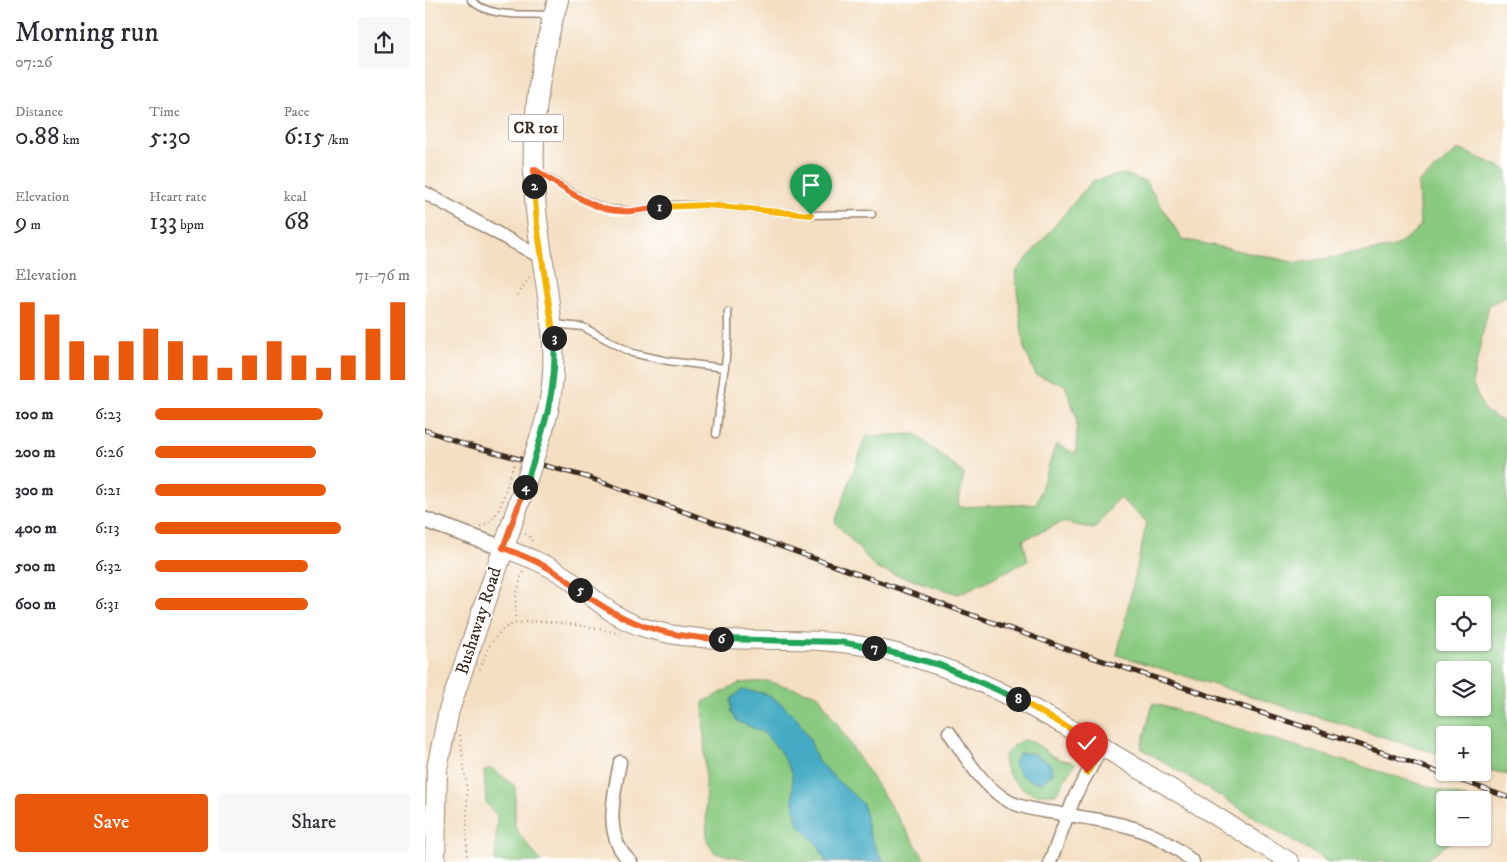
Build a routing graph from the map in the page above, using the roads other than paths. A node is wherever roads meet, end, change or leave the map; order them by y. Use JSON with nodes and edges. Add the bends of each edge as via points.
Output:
{"nodes":[{"id":1,"x":471,"y":0,"type":"edge"},
{"id":2,"x":556,"y":8,"type":"edge"},
{"id":3,"x":534,"y":169,"type":"junction"},
{"id":4,"x":425,"y":193,"type":"edge"},
{"id":5,"x":872,"y":214,"type":"dead end"},
{"id":6,"x":542,"y":258,"type":"junction"},
{"id":7,"x":728,"y":312,"type":"dead end"},
{"id":8,"x":552,"y":324,"type":"junction"},
{"id":9,"x":725,"y":368,"type":"junction"},
{"id":10,"x":716,"y":434,"type":"dead end"},
{"id":11,"x":425,"y":520,"type":"edge"},
{"id":12,"x":503,"y":548,"type":"junction"},
{"id":13,"x":949,"y":732,"type":"dead end"},
{"id":14,"x":1102,"y":747,"type":"junction"},
{"id":15,"x":620,"y":762,"type":"dead end"},
{"id":16,"x":1069,"y":816,"type":"junction"},
{"id":17,"x":435,"y":862,"type":"edge"},
{"id":18,"x":631,"y":862,"type":"edge"},
{"id":19,"x":1050,"y":862,"type":"edge"},
{"id":20,"x":1193,"y":862,"type":"edge"},
{"id":21,"x":1290,"y":862,"type":"edge"}],
"edges":[{"from":1,"to":2,"type":"lane","via":[[489,11]]},
{"from":2,"to":3,"type":"main road","name":"Bushaway Road","number":"CR 101","via":[[540,76]]},
{"from":3,"to":5,"type":"lane","via":[[584,200],[606,209],[634,211],[675,205],[707,205],[811,215]]},
{"from":3,"to":6,"type":"main road","name":"Bushaway Road","number":"CR 101"},
{"from":4,"to":6,"type":"street"},
{"from":6,"to":8,"type":"main road","name":"Bushaway Road","number":"CR 101"},
{"from":7,"to":9,"type":"lane"},
{"from":8,"to":9,"type":"lane","via":[[583,326],[632,353],[668,362]]},
{"from":8,"to":12,"type":"main road","name":"Bushaway Road","number":"CR 101","bridge":true,"via":[[555,368],[546,422],[518,480]]},
{"from":9,"to":10,"type":"lane"},
{"from":11,"to":12,"type":"street"},
{"from":12,"to":14,"type":"main road","via":[[567,578],[591,599],[639,626],[672,635],[840,642],[895,652],[970,677],[1023,702]]},
{"from":12,"to":17,"type":"main road","name":"Bushaway Road","number":"CR 101","via":[[449,710],[441,745],[436,791]]},
{"from":13,"to":16,"type":"street","via":[[983,781],[1006,800],[1034,810]]},
{"from":14,"to":16,"type":"street","via":[[1075,796]]},
{"from":14,"to":21,"type":"main road"},
{"from":15,"to":18,"type":"street","via":[[611,809],[615,837]]},
{"from":16,"to":19,"type":"street"},
{"from":16,"to":20,"type":"street","via":[[1143,830],[1175,846]]}]}
